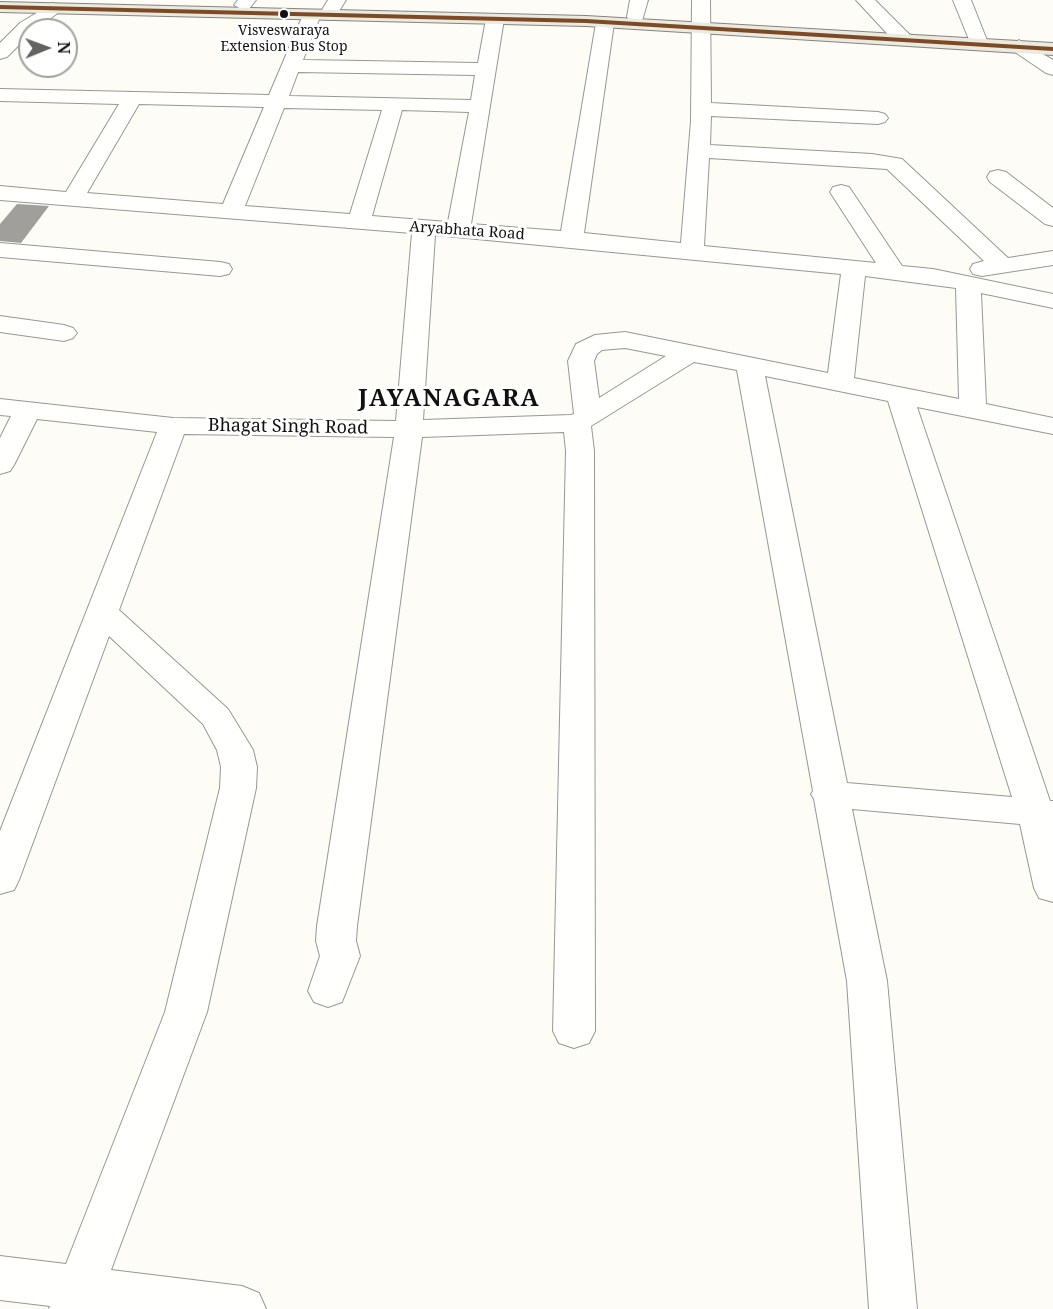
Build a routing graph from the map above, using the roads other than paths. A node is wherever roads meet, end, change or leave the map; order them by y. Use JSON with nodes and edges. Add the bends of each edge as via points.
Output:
{"nodes":[{"id":1,"x":701,"y":0,"type":"edge"},
{"id":2,"x":865,"y":0,"type":"edge"},
{"id":3,"x":962,"y":0,"type":"edge"},
{"id":4,"x":245,"y":3,"type":"edge"},
{"id":5,"x":51,"y":4,"type":"edge"},
{"id":6,"x":0,"y":7,"type":"edge"},
{"id":7,"x":638,"y":8,"type":"edge"},
{"id":8,"x":328,"y":9,"type":"edge"},
{"id":9,"x":495,"y":19,"type":"junction"},
{"id":10,"x":605,"y":23,"type":"junction"},
{"id":11,"x":701,"y":23,"type":"junction"},
{"id":12,"x":899,"y":34,"type":"junction"},
{"id":13,"x":977,"y":40,"type":"junction"},
{"id":14,"x":1053,"y":43,"type":"edge"},
{"id":15,"x":1019,"y":46,"type":"junction"},
{"id":16,"x":1053,"y":49,"type":"edge"},
{"id":17,"x":0,"y":53,"type":"edge"},
{"id":18,"x":291,"y":66,"type":"junction"},
{"id":19,"x":487,"y":69,"type":"junction"},
{"id":20,"x":1053,"y":69,"type":"edge"},
{"id":21,"x":0,"y":95,"type":"edge"},
{"id":22,"x":133,"y":98,"type":"junction"},
{"id":23,"x":277,"y":101,"type":"junction"},
{"id":24,"x":394,"y":104,"type":"junction"},
{"id":25,"x":479,"y":106,"type":"junction"},
{"id":26,"x":701,"y":109,"type":"junction"},
{"id":27,"x":878,"y":118,"type":"dead end"},
{"id":28,"x":699,"y":152,"type":"junction"},
{"id":29,"x":998,"y":177,"type":"dead end"},
{"id":30,"x":841,"y":192,"type":"dead end"},
{"id":31,"x":0,"y":193,"type":"edge"},
{"id":32,"x":73,"y":198,"type":"junction"},
{"id":33,"x":231,"y":213,"type":"junction"},
{"id":34,"x":1053,"y":219,"type":"edge"},
{"id":35,"x":359,"y":223,"type":"junction"},
{"id":36,"x":424,"y":228,"type":"junction"},
{"id":37,"x":458,"y":230,"type":"junction"},
{"id":38,"x":571,"y":238,"type":"junction"},
{"id":39,"x":0,"y":250,"type":"edge"},
{"id":40,"x":692,"y":251,"type":"junction"},
{"id":41,"x":1053,"y":258,"type":"edge"},
{"id":42,"x":1003,"y":266,"type":"junction"},
{"id":43,"x":854,"y":268,"type":"junction"},
{"id":44,"x":220,"y":269,"type":"dead end"},
{"id":45,"x":894,"y":272,"type":"junction"},
{"id":46,"x":933,"y":276,"type":"junction"},
{"id":47,"x":968,"y":284,"type":"junction"},
{"id":48,"x":1053,"y":301,"type":"edge"},
{"id":49,"x":0,"y":324,"type":"edge"},
{"id":50,"x":64,"y":333,"type":"dead end"},
{"id":51,"x":691,"y":352,"type":"junction"},
{"id":52,"x":749,"y":364,"type":"junction"},
{"id":53,"x":840,"y":384,"type":"junction"},
{"id":54,"x":900,"y":397,"type":"junction"},
{"id":55,"x":0,"y":407,"type":"edge"},
{"id":56,"x":28,"y":410,"type":"junction"},
{"id":57,"x":973,"y":411,"type":"junction"},
{"id":58,"x":583,"y":420,"type":"junction"},
{"id":59,"x":173,"y":426,"type":"junction"},
{"id":60,"x":409,"y":429,"type":"junction"},
{"id":61,"x":1051,"y":430,"type":"edge"},
{"id":62,"x":0,"y":465,"type":"edge"},
{"id":63,"x":104,"y":614,"type":"junction"},
{"id":64,"x":830,"y":794,"type":"junction"},
{"id":65,"x":1044,"y":813,"type":"edge"},
{"id":66,"x":0,"y":880,"type":"edge"},
{"id":67,"x":1053,"y":888,"type":"edge"},
{"id":68,"x":328,"y":991,"type":"dead end"},
{"id":69,"x":574,"y":1031,"type":"dead end"},
{"id":70,"x":0,"y":1278,"type":"edge"},
{"id":71,"x":76,"y":1299,"type":"edge"},
{"id":72,"x":242,"y":1309,"type":"edge"},
{"id":73,"x":893,"y":1309,"type":"edge"}],
"edges":[{"from":1,"to":11,"type":"street"},
{"from":2,"to":12,"type":"street"},
{"from":3,"to":13,"type":"street"},
{"from":4,"to":5,"type":"main road"},
{"from":4,"to":8,"type":"main road"},
{"from":5,"to":6,"type":"main road"},
{"from":5,"to":8,"type":"main road"},
{"from":5,"to":17,"type":"street"},
{"from":7,"to":8,"type":"main road"},
{"from":7,"to":11,"type":"main road"},
{"from":8,"to":9,"type":"main road"},
{"from":8,"to":18,"type":"street"},
{"from":9,"to":10,"type":"main road"},
{"from":9,"to":19,"type":"street"},
{"from":10,"to":11,"type":"main road"},
{"from":10,"to":38,"type":"street"},
{"from":11,"to":12,"type":"main road"},
{"from":11,"to":26,"type":"street"},
{"from":12,"to":13,"type":"main road"},
{"from":13,"to":14,"type":"main road"},
{"from":13,"to":15,"type":"main road"},
{"from":15,"to":16,"type":"main road"},
{"from":15,"to":20,"type":"street"},
{"from":18,"to":19,"type":"street"},
{"from":18,"to":23,"type":"street"},
{"from":19,"to":25,"type":"street"},
{"from":21,"to":22,"type":"street"},
{"from":22,"to":23,"type":"street"},
{"from":22,"to":32,"type":"street"},
{"from":23,"to":24,"type":"street"},
{"from":23,"to":33,"type":"street"},
{"from":24,"to":25,"type":"street"},
{"from":24,"to":35,"type":"street"},
{"from":25,"to":37,"type":"street"},
{"from":26,"to":27,"type":"street"},
{"from":26,"to":28,"type":"street"},
{"from":28,"to":40,"type":"street"},
{"from":28,"to":42,"type":"street","via":[[894,164]]},
{"from":29,"to":34,"type":"street"},
{"from":30,"to":45,"type":"street"},
{"from":31,"to":32,"type":"street","name":"Aryabhata Road"},
{"from":32,"to":33,"type":"street","name":"Aryabhata Road"},
{"from":33,"to":35,"type":"street","name":"Aryabhata Road"},
{"from":35,"to":36,"type":"street","name":"Aryabhata Road"},
{"from":36,"to":37,"type":"street","name":"Aryabhata Road"},
{"from":36,"to":60,"type":"street"},
{"from":37,"to":38,"type":"street","name":"Aryabhata Road"},
{"from":38,"to":40,"type":"street","name":"Aryabhata Road"},
{"from":39,"to":44,"type":"street"},
{"from":40,"to":43,"type":"street","name":"Aryabhata Road"},
{"from":41,"to":42,"type":"street"},
{"from":42,"to":46,"type":"street"},
{"from":43,"to":45,"type":"street","name":"Aryabhata Road"},
{"from":43,"to":53,"type":"street"},
{"from":45,"to":46,"type":"street","name":"Aryabhata Road"},
{"from":46,"to":47,"type":"street"},
{"from":47,"to":48,"type":"street"},
{"from":47,"to":57,"type":"street"},
{"from":49,"to":50,"type":"street"},
{"from":51,"to":52,"type":"street"},
{"from":51,"to":58,"type":"street"},
{"from":51,"to":58,"type":"street","via":[[625,340],[595,343],[585,350],[581,361]]},
{"from":52,"to":53,"type":"street"},
{"from":52,"to":64,"type":"street"},
{"from":53,"to":54,"type":"street"},
{"from":54,"to":57,"type":"street"},
{"from":54,"to":65,"type":"street"},
{"from":55,"to":56,"type":"street","name":"Bhagat Singh Road"},
{"from":56,"to":59,"type":"street","name":"Bhagat Singh Road"},
{"from":56,"to":62,"type":"street"},
{"from":57,"to":61,"type":"street"},
{"from":58,"to":60,"type":"street","name":"Bhagat Singh Road"},
{"from":58,"to":69,"type":"street"},
{"from":59,"to":60,"type":"street","name":"Bhagat Singh Road"},
{"from":59,"to":63,"type":"street"},
{"from":60,"to":68,"type":"street","via":[[337,926],[340,956]]},
{"from":63,"to":66,"type":"street"},
{"from":63,"to":71,"type":"street","via":[[216,717],[235,750],[239,767],[238,788],[186,1012]]},
{"from":64,"to":65,"type":"street"},
{"from":64,"to":73,"type":"street","via":[[867,981]]},
{"from":65,"to":67,"type":"street"},
{"from":70,"to":71,"type":"street"},
{"from":71,"to":72,"type":"street"}]}
